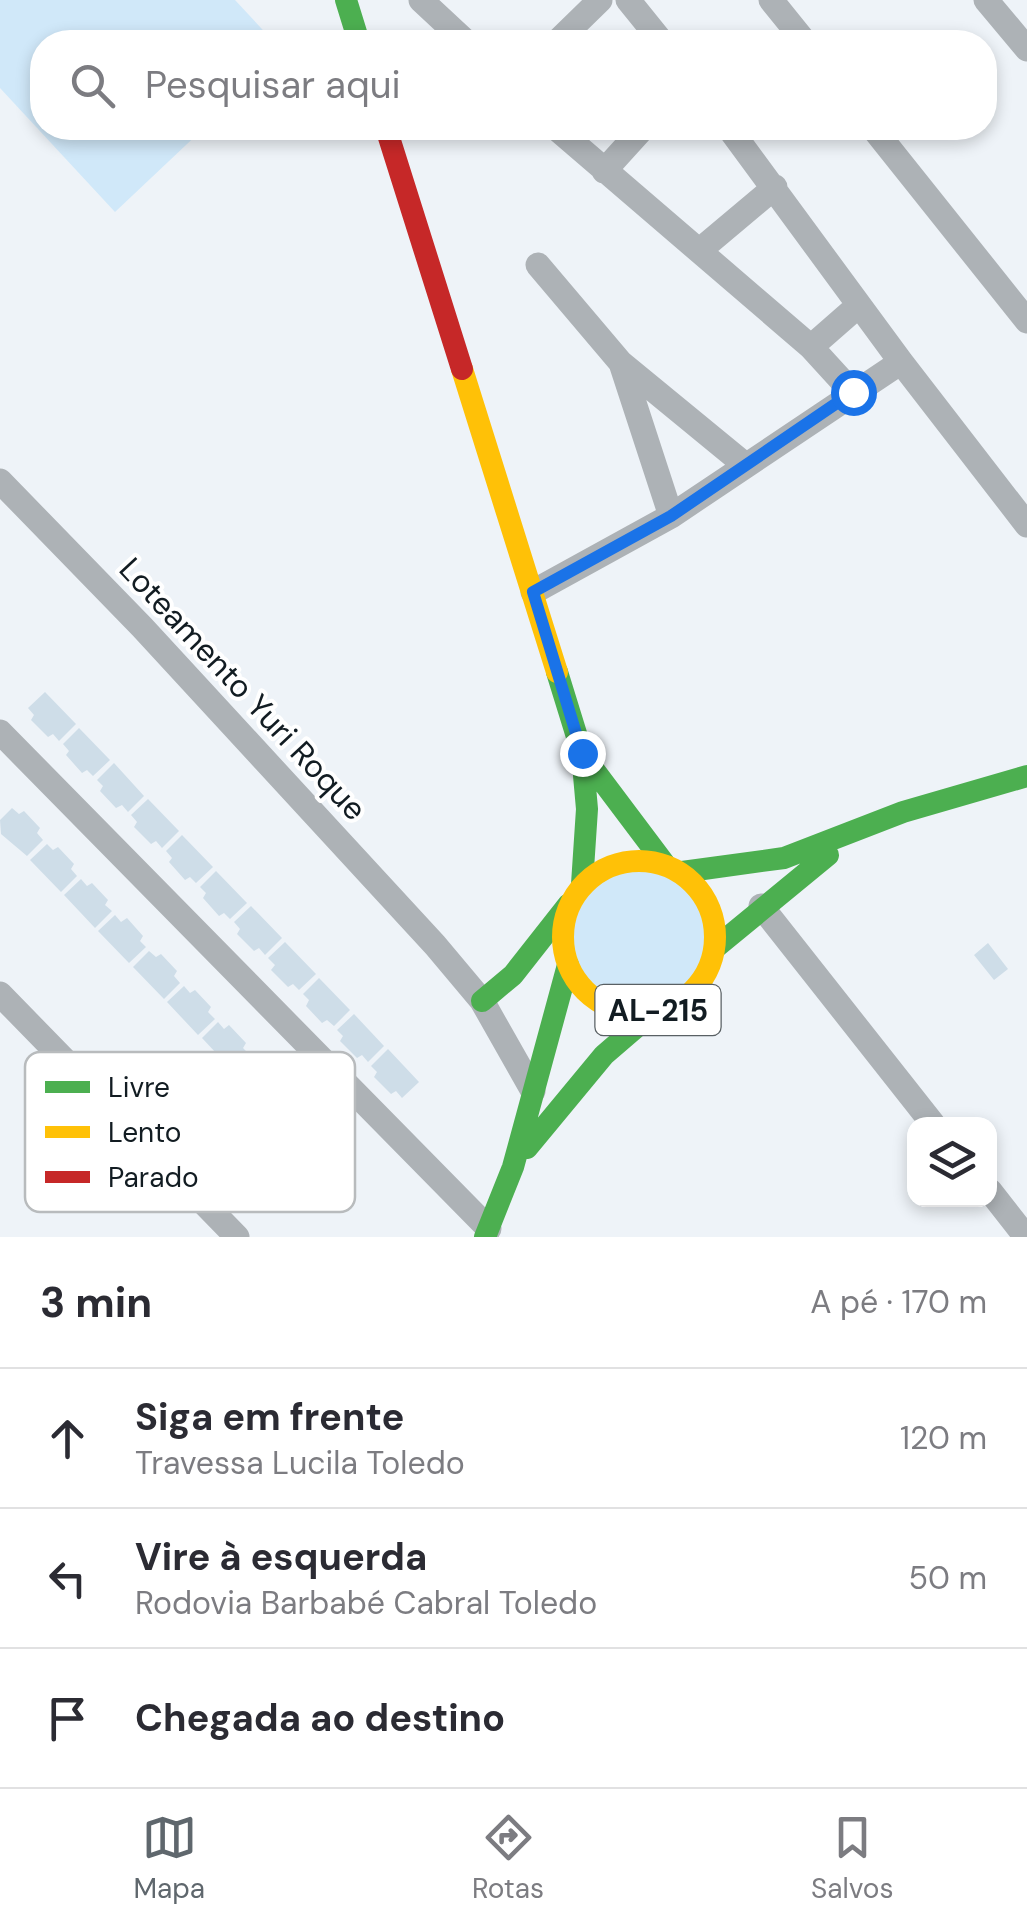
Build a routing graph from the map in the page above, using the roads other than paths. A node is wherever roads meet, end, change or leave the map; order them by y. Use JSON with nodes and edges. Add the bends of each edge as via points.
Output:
{"nodes":[{"id":1,"x":346,"y":0,"type":"edge"},
{"id":2,"x":422,"y":0,"type":"edge"},
{"id":3,"x":600,"y":0,"type":"edge"},
{"id":4,"x":628,"y":0,"type":"edge"},
{"id":5,"x":771,"y":0,"type":"edge"},
{"id":6,"x":986,"y":0,"type":"edge"},
{"id":7,"x":355,"y":30,"type":"edge"},
{"id":8,"x":453,"y":30,"type":"edge"},
{"id":9,"x":570,"y":30,"type":"edge"},
{"id":10,"x":652,"y":30,"type":"edge"},
{"id":11,"x":795,"y":30,"type":"edge"},
{"id":12,"x":1027,"y":50,"type":"edge"},
{"id":13,"x":390,"y":140,"type":"edge"},
{"id":14,"x":569,"y":140,"type":"edge"},
{"id":15,"x":633,"y":140,"type":"edge"},
{"id":16,"x":738,"y":140,"type":"edge"},
{"id":17,"x":883,"y":140,"type":"edge"},
{"id":18,"x":604,"y":171,"type":"junction"},
{"id":19,"x":776,"y":188,"type":"junction"},
{"id":20,"x":700,"y":250,"type":"junction"},
{"id":21,"x":538,"y":265,"type":"dead end"},
{"id":22,"x":859,"y":305,"type":"junction"},
{"id":23,"x":1027,"y":320,"type":"edge"},
{"id":24,"x":811,"y":347,"type":"junction"},
{"id":25,"x":900,"y":362,"type":"junction"},
{"id":26,"x":621,"y":363,"type":"junction"},
{"id":27,"x":853,"y":392,"type":"junction"},
{"id":28,"x":744,"y":464,"type":"junction"},
{"id":29,"x":0,"y":481,"type":"edge"},
{"id":30,"x":671,"y":516,"type":"junction"},
{"id":31,"x":1027,"y":525,"type":"edge"},
{"id":32,"x":533,"y":592,"type":"junction"},
{"id":33,"x":0,"y":732,"type":"edge"},
{"id":34,"x":582,"y":753,"type":"junction"},
{"id":35,"x":1027,"y":776,"type":"edge"},
{"id":36,"x":855,"y":834,"type":"junction"},
{"id":37,"x":673,"y":867,"type":"junction"},
{"id":38,"x":576,"y":893,"type":"junction"},
{"id":39,"x":762,"y":906,"type":"junction"},
{"id":40,"x":715,"y":948,"type":"junction"},
{"id":41,"x":567,"y":961,"type":"junction"},
{"id":42,"x":513,"y":975,"type":"junction"},
{"id":43,"x":0,"y":994,"type":"edge"},
{"id":44,"x":482,"y":1001,"type":"junction"},
{"id":45,"x":654,"y":1012,"type":"junction"},
{"id":46,"x":57,"y":1052,"type":"edge"},
{"id":47,"x":311,"y":1052,"type":"edge"},
{"id":48,"x":533,"y":1091,"type":"junction"},
{"id":49,"x":355,"y":1097,"type":"edge"},
{"id":50,"x":928,"y":1117,"type":"edge"},
{"id":51,"x":513,"y":1168,"type":"junction"},
{"id":52,"x":997,"y":1200,"type":"edge"},
{"id":53,"x":213,"y":1212,"type":"edge"},
{"id":54,"x":487,"y":1233,"type":"edge"},
{"id":55,"x":237,"y":1237,"type":"edge"},
{"id":56,"x":1026,"y":1237,"type":"edge"}],
"edges":[{"from":1,"to":7,"type":"main road"},
{"from":2,"to":8,"type":"street"},
{"from":3,"to":9,"type":"street"},
{"from":4,"to":10,"type":"street"},
{"from":5,"to":11,"type":"street"},
{"from":6,"to":12,"type":"street"},
{"from":13,"to":32,"type":"main road"},
{"from":14,"to":18,"type":"street"},
{"from":15,"to":18,"type":"street"},
{"from":16,"to":19,"type":"street"},
{"from":17,"to":23,"type":"street"},
{"from":18,"to":20,"type":"street"},
{"from":19,"to":20,"type":"street"},
{"from":19,"to":22,"type":"street"},
{"from":20,"to":24,"type":"street"},
{"from":21,"to":26,"type":"street"},
{"from":22,"to":24,"type":"street"},
{"from":22,"to":25,"type":"street"},
{"from":24,"to":27,"type":"street"},
{"from":25,"to":27,"type":"street"},
{"from":25,"to":31,"type":"street"},
{"from":26,"to":28,"type":"street"},
{"from":26,"to":30,"type":"street"},
{"from":27,"to":28,"type":"street"},
{"from":28,"to":30,"type":"street"},
{"from":29,"to":44,"type":"street","name":"Loteamento Yuri Roque","via":[[156,641]]},
{"from":30,"to":32,"type":"street"},
{"from":32,"to":34,"type":"main road"},
{"from":33,"to":47,"type":"street"},
{"from":34,"to":37,"type":"main road"},
{"from":34,"to":38,"type":"main road","via":[[588,809]]},
{"from":35,"to":36,"type":"main road","number":"AL-215","via":[[904,812]]},
{"from":36,"to":37,"type":"main road","number":"AL-215","via":[[784,858]]},
{"from":36,"to":39,"type":"main road","number":"AL-215"},
{"from":37,"to":38,"type":"main road","number":"AL-215","via":[[620,861]]},
{"from":37,"to":40,"type":"main road","number":"AL-215","via":[[710,905]]},
{"from":38,"to":41,"type":"main road","number":"AL-215","via":[[564,920]]},
{"from":38,"to":42,"type":"main road"},
{"from":39,"to":40,"type":"main road","number":"AL-215"},
{"from":39,"to":50,"type":"street"},
{"from":40,"to":45,"type":"main road","number":"AL-215","via":[[694,990]]},
{"from":41,"to":42,"type":"main road","via":[[542,960]]},
{"from":41,"to":45,"type":"main road","number":"AL-215","via":[[582,988],[603,1004]]},
{"from":41,"to":48,"type":"main road","number":"AL-215"},
{"from":42,"to":44,"type":"main road"},
{"from":43,"to":46,"type":"street"},
{"from":44,"to":48,"type":"street","name":"Loteamento Yuri Roque"},
{"from":45,"to":51,"type":"main road","number":"AL-215","via":[[604,1054]]},
{"from":48,"to":51,"type":"main road","number":"AL-215"},
{"from":49,"to":54,"type":"street"},
{"from":51,"to":54,"type":"main road","number":"AL-215"},
{"from":52,"to":56,"type":"street"},
{"from":53,"to":55,"type":"street"}]}
